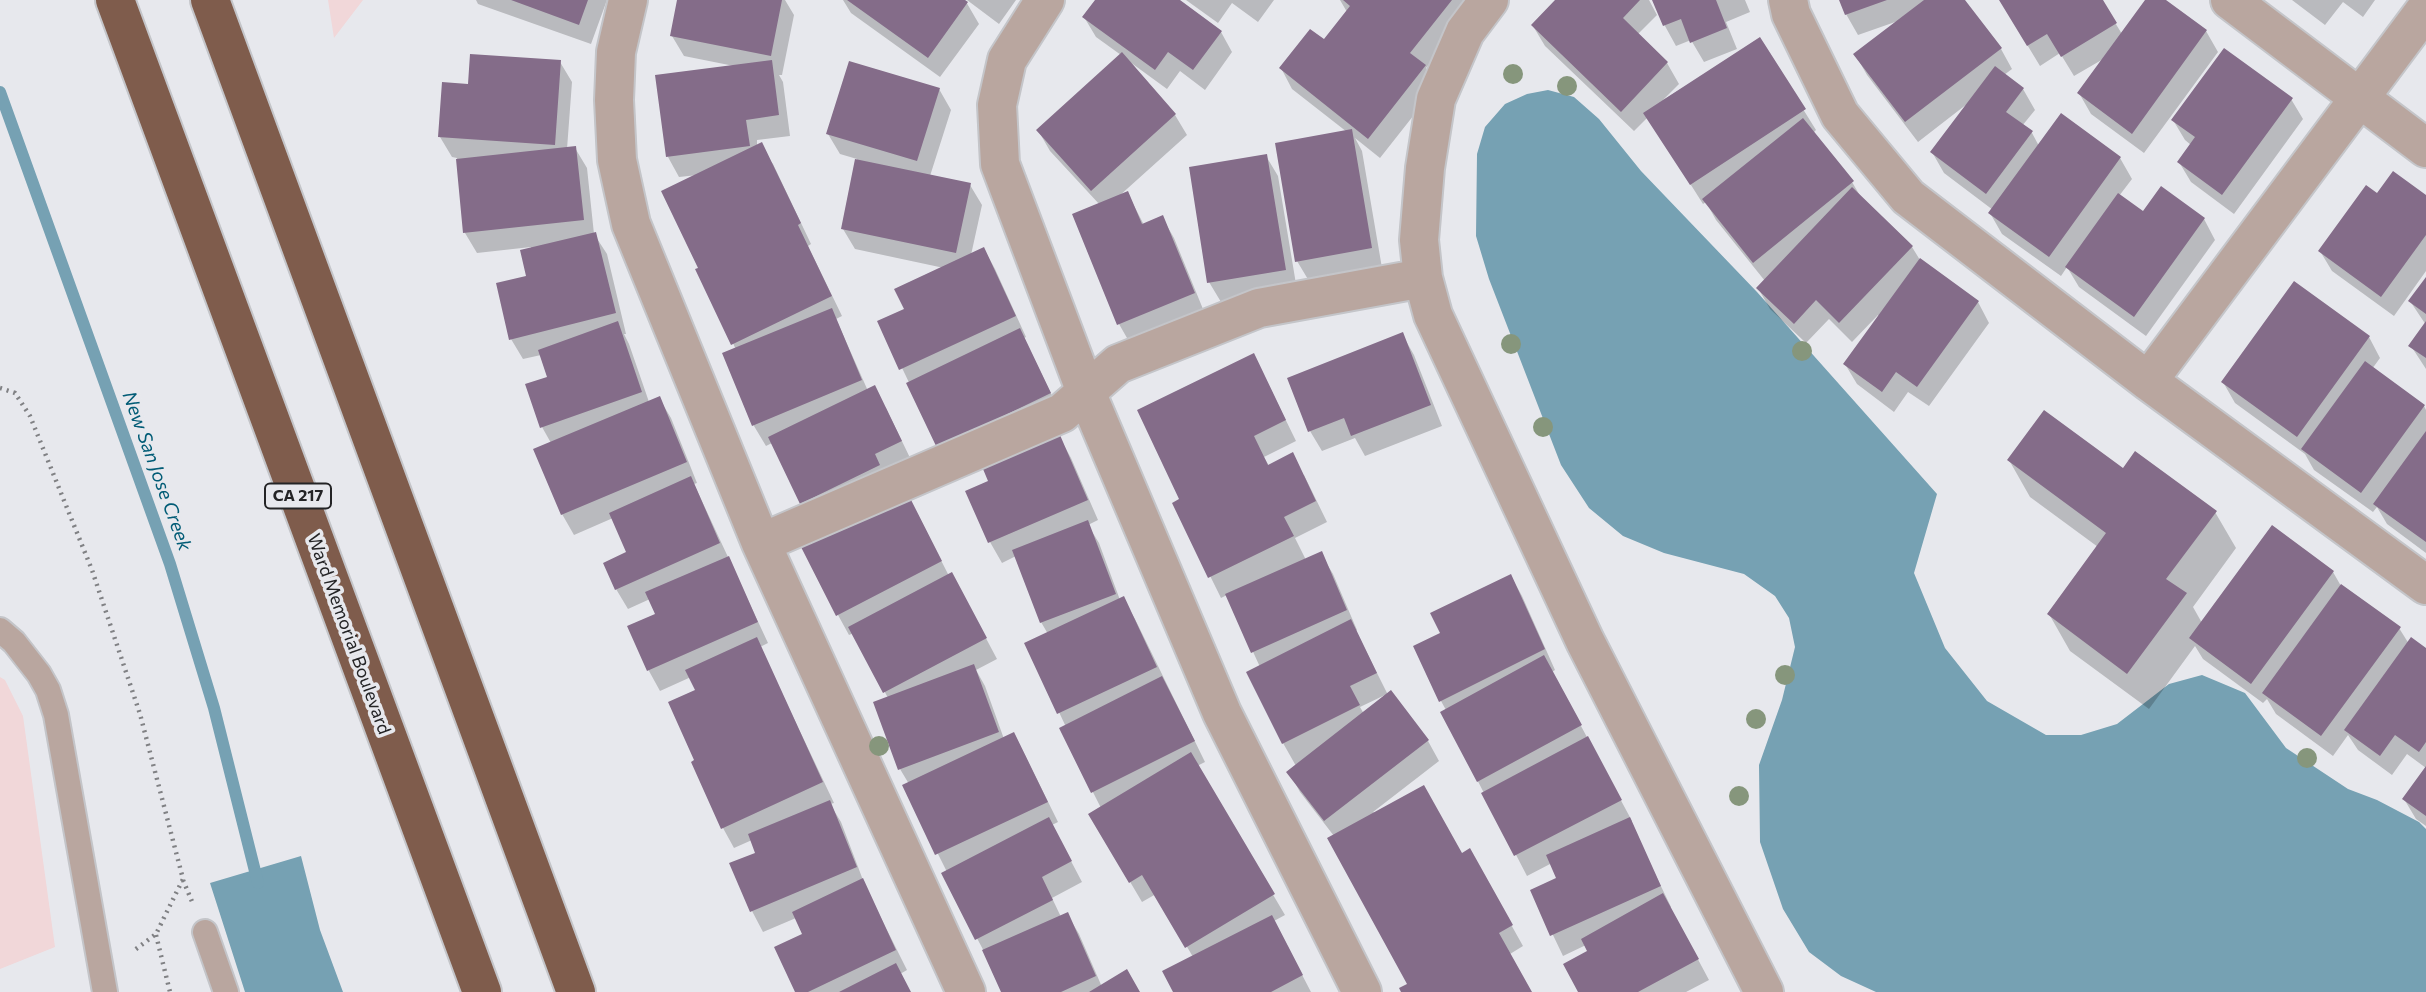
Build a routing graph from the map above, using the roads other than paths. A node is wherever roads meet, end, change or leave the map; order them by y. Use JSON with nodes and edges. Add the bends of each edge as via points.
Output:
{"nodes":[{"id":1,"x":115,"y":0,"type":"edge"},
{"id":2,"x":210,"y":0,"type":"edge"},
{"id":3,"x":628,"y":0,"type":"edge"},
{"id":4,"x":1045,"y":0,"type":"edge"},
{"id":5,"x":1489,"y":0,"type":"edge"},
{"id":6,"x":1788,"y":0,"type":"edge"},
{"id":7,"x":2230,"y":0,"type":"edge"},
{"id":8,"x":2426,"y":9,"type":"edge"},
{"id":9,"x":2360,"y":97,"type":"junction"},
{"id":10,"x":2426,"y":148,"type":"edge"},
{"id":11,"x":1423,"y":278,"type":"junction"},
{"id":12,"x":2148,"y":381,"type":"junction"},
{"id":13,"x":1086,"y":392,"type":"junction"},
{"id":14,"x":761,"y":543,"type":"junction"},
{"id":15,"x":2426,"y":585,"type":"edge"},
{"id":16,"x":0,"y":630,"type":"edge"},
{"id":17,"x":205,"y":932,"type":"dead end"},
{"id":18,"x":105,"y":992,"type":"edge"},
{"id":19,"x":226,"y":992,"type":"edge"},
{"id":20,"x":482,"y":992,"type":"edge"},
{"id":21,"x":576,"y":992,"type":"edge"},
{"id":22,"x":966,"y":992,"type":"edge"},
{"id":23,"x":1362,"y":992,"type":"edge"},
{"id":24,"x":1764,"y":992,"type":"edge"}],
"edges":[{"from":1,"to":20,"type":"highway","name":"Ward Memorial Boulevard","number":"CA 217"},
{"from":2,"to":21,"type":"highway"},
{"from":3,"to":14,"type":"street","via":[[616,52],[614,100],[617,160],[631,224]]},
{"from":4,"to":13,"type":"street","via":[[1007,60],[997,105],[1000,164]]},
{"from":5,"to":11,"type":"street","via":[[1465,32],[1436,99],[1419,240]]},
{"from":6,"to":12,"type":"street","via":[[1840,116],[1908,197]]},
{"from":7,"to":9,"type":"street"},
{"from":8,"to":9,"type":"street"},
{"from":9,"to":10,"type":"street"},
{"from":9,"to":12,"type":"street"},
{"from":11,"to":13,"type":"street","via":[[1259,308],[1118,364]]},
{"from":11,"to":24,"type":"street","via":[[1433,315],[1579,629]]},
{"from":12,"to":15,"type":"street"},
{"from":13,"to":14,"type":"street","via":[[1062,413]]},
{"from":13,"to":23,"type":"street","via":[[1222,713]]},
{"from":14,"to":22,"type":"street"},
{"from":16,"to":18,"type":"lane","via":[[39,674],[56,715]]},
{"from":17,"to":19,"type":"lane"}]}
